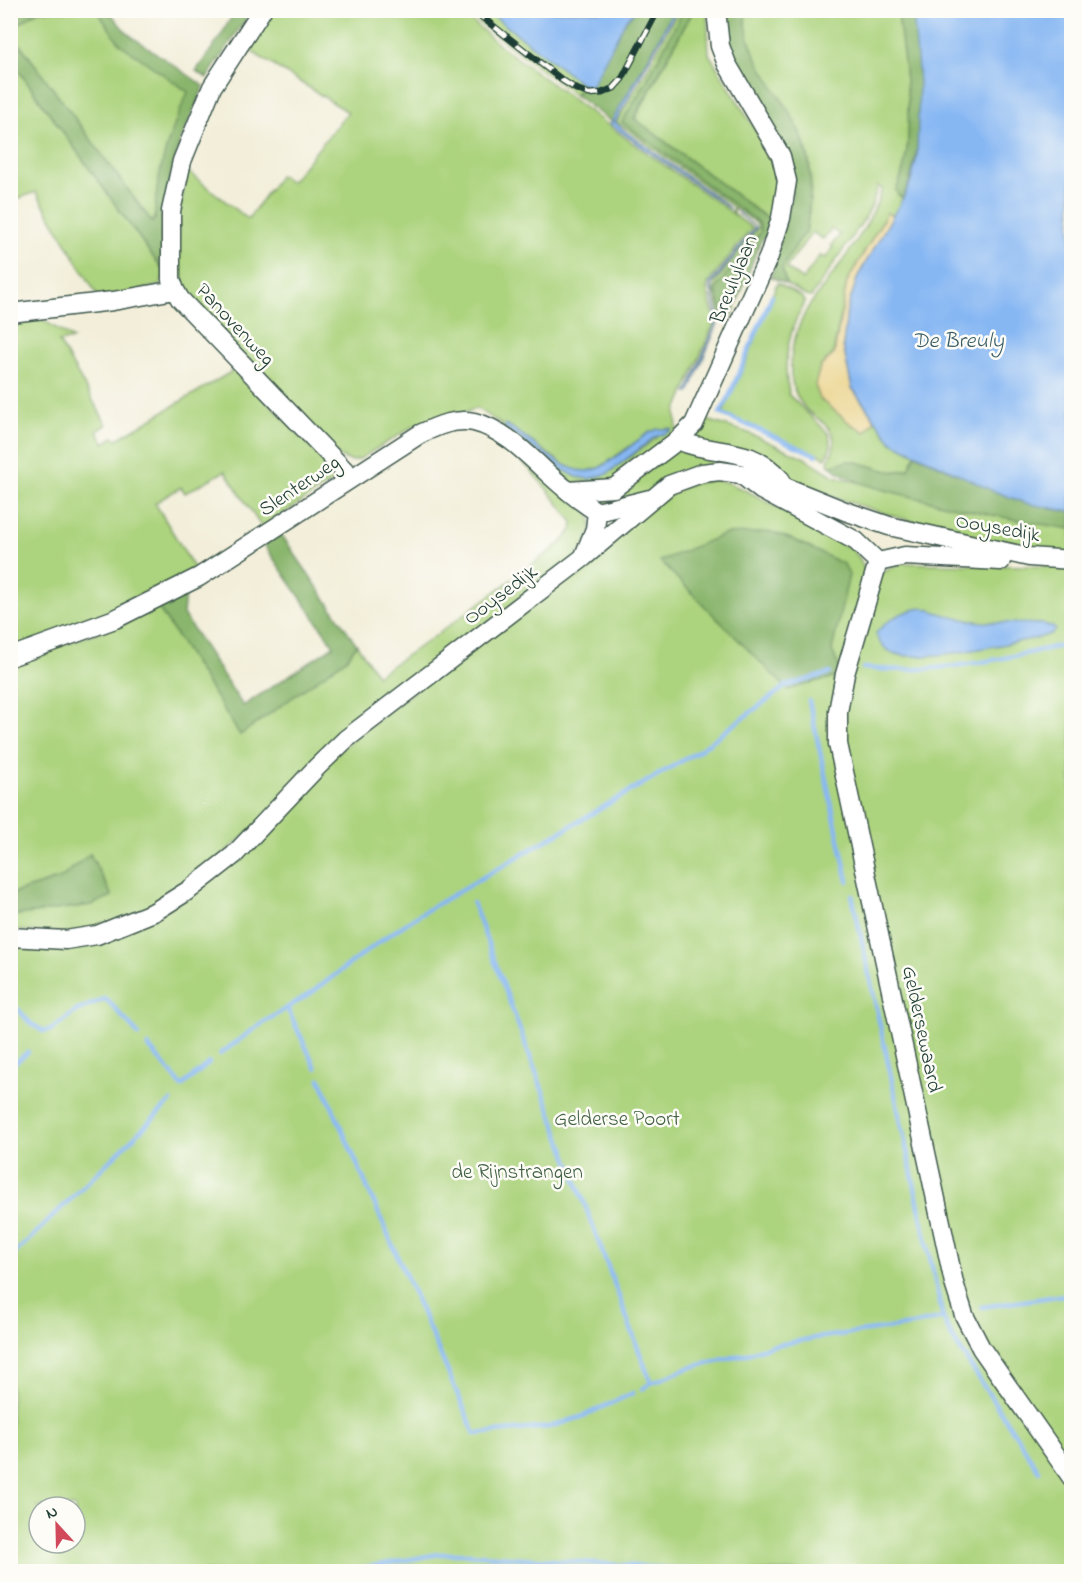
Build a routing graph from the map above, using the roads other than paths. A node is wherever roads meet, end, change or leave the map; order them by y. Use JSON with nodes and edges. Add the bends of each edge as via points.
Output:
{"nodes":[{"id":1,"x":262,"y":10,"type":"edge"},
{"id":2,"x":716,"y":10,"type":"edge"},
{"id":3,"x":175,"y":290,"type":"junction"},
{"id":4,"x":10,"y":313,"type":"edge"},
{"id":5,"x":678,"y":440,"type":"junction"},
{"id":6,"x":739,"y":474,"type":"junction"},
{"id":7,"x":351,"y":477,"type":"junction"},
{"id":8,"x":786,"y":486,"type":"junction"},
{"id":9,"x":568,"y":491,"type":"junction"},
{"id":10,"x":654,"y":498,"type":"junction"},
{"id":11,"x":597,"y":512,"type":"junction"},
{"id":12,"x":584,"y":557,"type":"junction"},
{"id":13,"x":1029,"y":557,"type":"junction"},
{"id":14,"x":1071,"y":560,"type":"edge"},
{"id":15,"x":878,"y":562,"type":"junction"},
{"id":16,"x":10,"y":657,"type":"edge"},
{"id":17,"x":10,"y":937,"type":"edge"},
{"id":18,"x":1071,"y":1478,"type":"edge"}],
"edges":[{"from":1,"to":3,"type":"street","name":"Panovenweg","via":[[212,87],[182,161],[171,211],[170,267]]},
{"from":2,"to":5,"type":"street","name":"Breulylaan","via":[[720,46],[727,64],[781,156],[787,181],[769,256],[701,411]]},
{"from":3,"to":4,"type":"street"},
{"from":3,"to":7,"type":"street","name":"Panovenweg"},
{"from":5,"to":8,"type":"street","via":[[694,447],[746,456],[774,472]]},
{"from":5,"to":9,"type":"street","name":"Breulylaan","via":[[614,488]]},
{"from":6,"to":8,"type":"street","name":"Ooysedijk"},
{"from":6,"to":10,"type":"street","name":"Ooysedijk","via":[[702,473],[669,485]]},
{"from":6,"to":15,"type":"street","via":[[856,541]]},
{"from":7,"to":9,"type":"street","name":"Slenterweg","via":[[435,426],[464,421],[497,431]]},
{"from":7,"to":16,"type":"street","name":"Slenterweg","via":[[199,577],[115,619]]},
{"from":8,"to":13,"type":"street","name":"Ooysedijk","via":[[889,526]]},
{"from":9,"to":11,"type":"street","name":"Slenterweg"},
{"from":10,"to":11,"type":"street"},
{"from":10,"to":12,"type":"street","name":"Ooysedijk"},
{"from":11,"to":12,"type":"street"},
{"from":12,"to":17,"type":"street","name":"Ooysedijk","via":[[346,740],[234,855],[189,890],[154,912],[98,935],[66,940]]},
{"from":13,"to":14,"type":"street","name":"Ooysedijk"},
{"from":13,"to":15,"type":"street","via":[[1009,561],[905,556]]},
{"from":15,"to":18,"type":"street","name":"Geldersewaard","via":[[845,674],[838,712],[838,744],[964,1316],[981,1348]]}]}
